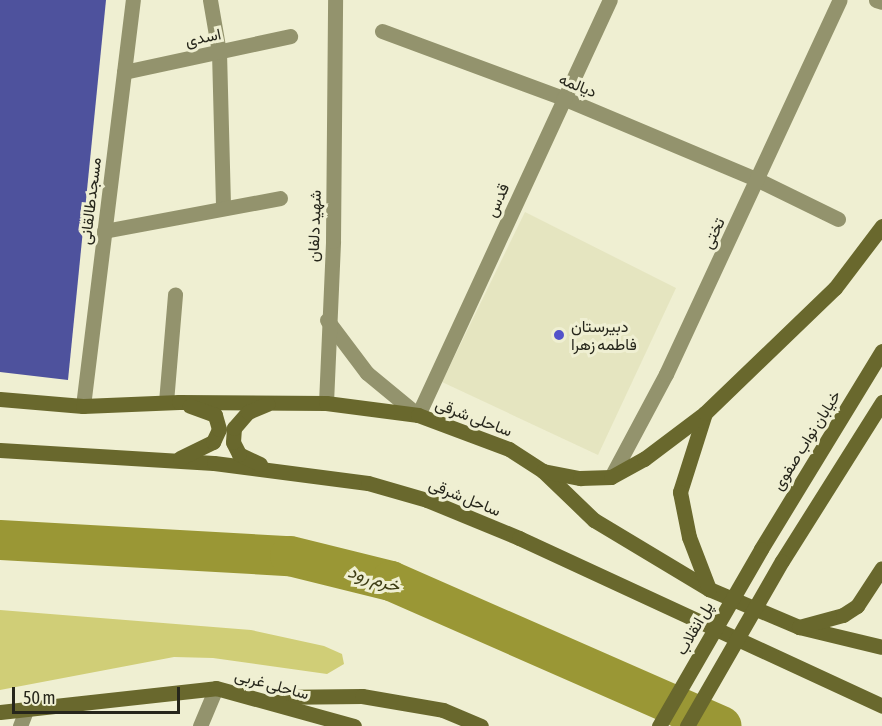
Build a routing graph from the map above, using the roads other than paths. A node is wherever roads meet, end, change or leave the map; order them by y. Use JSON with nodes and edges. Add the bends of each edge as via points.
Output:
{"nodes":[{"id":1,"x":133,"y":0,"type":"edge"},
{"id":2,"x":210,"y":0,"type":"edge"},
{"id":3,"x":610,"y":0,"type":"edge"},
{"id":4,"x":840,"y":0,"type":"edge"},
{"id":5,"x":876,"y":0,"type":"edge"},
{"id":6,"x":336,"y":1,"type":"edge"},
{"id":7,"x":882,"y":2,"type":"edge"},
{"id":8,"x":382,"y":31,"type":"dead end"},
{"id":9,"x":290,"y":36,"type":"dead end"},
{"id":10,"x":219,"y":52,"type":"junction"},
{"id":11,"x":124,"y":72,"type":"junction"},
{"id":12,"x":563,"y":98,"type":"junction"},
{"id":13,"x":758,"y":180,"type":"junction"},
{"id":14,"x":280,"y":198,"type":"dead end"},
{"id":15,"x":223,"y":208,"type":"junction"},
{"id":16,"x":838,"y":219,"type":"dead end"},
{"id":17,"x":882,"y":226,"type":"edge"},
{"id":18,"x":104,"y":231,"type":"junction"},
{"id":19,"x":175,"y":294,"type":"dead end"},
{"id":20,"x":327,"y":320,"type":"junction"},
{"id":21,"x":882,"y":351,"type":"edge"},
{"id":22,"x":0,"y":399,"type":"edge"},
{"id":23,"x":273,"y":401,"type":"junction"},
{"id":24,"x":172,"y":402,"type":"junction"},
{"id":25,"x":882,"y":402,"type":"edge"},
{"id":26,"x":326,"y":403,"type":"junction"},
{"id":27,"x":83,"y":406,"type":"junction"},
{"id":28,"x":705,"y":413,"type":"junction"},
{"id":29,"x":418,"y":415,"type":"junction"},
{"id":30,"x":0,"y":450,"type":"edge"},
{"id":31,"x":172,"y":461,"type":"junction"},
{"id":32,"x":277,"y":470,"type":"junction"},
{"id":33,"x":543,"y":471,"type":"junction"},
{"id":34,"x":610,"y":477,"type":"junction"},
{"id":35,"x":760,"y":549,"type":"joint"},
{"id":36,"x":882,"y":568,"type":"edge"},
{"id":37,"x":709,"y":589,"type":"junction"},
{"id":38,"x":799,"y":627,"type":"junction"},
{"id":39,"x":882,"y":647,"type":"edge"},
{"id":40,"x":216,"y":688,"type":"junction"},
{"id":41,"x":254,"y":697,"type":"junction"},
{"id":42,"x":882,"y":706,"type":"edge"},
{"id":43,"x":27,"y":708,"type":"junction"},
{"id":44,"x":0,"y":712,"type":"edge"},
{"id":45,"x":20,"y":726,"type":"edge"},
{"id":46,"x":200,"y":726,"type":"edge"},
{"id":47,"x":354,"y":726,"type":"edge"},
{"id":48,"x":481,"y":726,"type":"edge"},
{"id":49,"x":659,"y":726,"type":"edge"},
{"id":50,"x":687,"y":726,"type":"edge"}],
"edges":[{"from":1,"to":11,"type":"street","name":"مسجدطالقانی"},
{"from":2,"to":10,"type":"street"},
{"from":3,"to":12,"type":"street","name":"قدس"},
{"from":4,"to":13,"type":"street","name":"تختی"},
{"from":5,"to":7,"type":"street"},
{"from":6,"to":20,"type":"street","name":"شهید دلفان","via":[[333,241]]},
{"from":8,"to":12,"type":"street","name":"دیالمه"},
{"from":9,"to":10,"type":"street","name":"اسدی"},
{"from":10,"to":11,"type":"street","name":"اسدی"},
{"from":10,"to":15,"type":"street"},
{"from":11,"to":18,"type":"street","name":"مسجدطالقانی"},
{"from":12,"to":13,"type":"street","name":"دیالمه"},
{"from":12,"to":29,"type":"street","name":"قدس"},
{"from":13,"to":16,"type":"street","name":"دیالمه"},
{"from":13,"to":34,"type":"street","name":"تختی","via":[[666,374]]},
{"from":14,"to":15,"type":"street"},
{"from":15,"to":18,"type":"street"},
{"from":17,"to":28,"type":"main road","via":[[835,288]]},
{"from":18,"to":27,"type":"street","name":"مسجدطالقانی"},
{"from":19,"to":24,"type":"street"},
{"from":20,"to":26,"type":"street","name":"شهید دلفان"},
{"from":20,"to":29,"type":"street","via":[[367,372]]},
{"from":21,"to":35,"type":"main road","name":"خیابان نواب صفوی"},
{"from":22,"to":27,"type":"main road","name":"ساحلی شرقی"},
{"from":23,"to":24,"type":"main road","name":"ساحلی شرقی"},
{"from":23,"to":26,"type":"main road","name":"ساحلی شرقی"},
{"from":23,"to":32,"type":"main road","via":[[248,412],[234,428],[233,442],[240,454]]},
{"from":24,"to":27,"type":"main road","name":"ساحلی شرقی"},
{"from":24,"to":31,"type":"main road","via":[[215,415],[219,429],[213,442],[196,454]]},
{"from":25,"to":50,"type":"main road","bridge":true},
{"from":26,"to":29,"type":"main road","name":"ساحلی شرقی"},
{"from":28,"to":34,"type":"main road","via":[[644,459]]},
{"from":28,"to":37,"type":"main road","via":[[680,492],[689,537]]},
{"from":29,"to":33,"type":"main road","name":"ساحلی شرقی","via":[[509,449]]},
{"from":30,"to":31,"type":"main road","name":"ساحل شرقی"},
{"from":31,"to":32,"type":"main road","name":"ساحل شرقی"},
{"from":32,"to":42,"type":"main road","name":"ساحل شرقی","via":[[368,483],[427,500],[519,538]]},
{"from":33,"to":34,"type":"main road","via":[[580,478]]},
{"from":33,"to":37,"type":"main road","name":"ساحلی شرقی","via":[[594,520]]},
{"from":35,"to":49,"type":"main road","name":"پل انقلاب","bridge":true},
{"from":36,"to":38,"type":"main road","via":[[857,606],[843,615]]},
{"from":37,"to":38,"type":"main road","name":"ساحلی شرقی"},
{"from":38,"to":39,"type":"main road","name":"ساحلی شرقی"},
{"from":40,"to":41,"type":"main road","name":"ساحلی غربی"},
{"from":40,"to":43,"type":"main road","name":"ساحلی غربی"},
{"from":40,"to":46,"type":"street"},
{"from":41,"to":47,"type":"main road","name":"ساحلی غربی"},
{"from":41,"to":48,"type":"main road","via":[[362,696],[442,710]]},
{"from":43,"to":44,"type":"main road","name":"ساحلی غربی"},
{"from":43,"to":45,"type":"street"}]}
